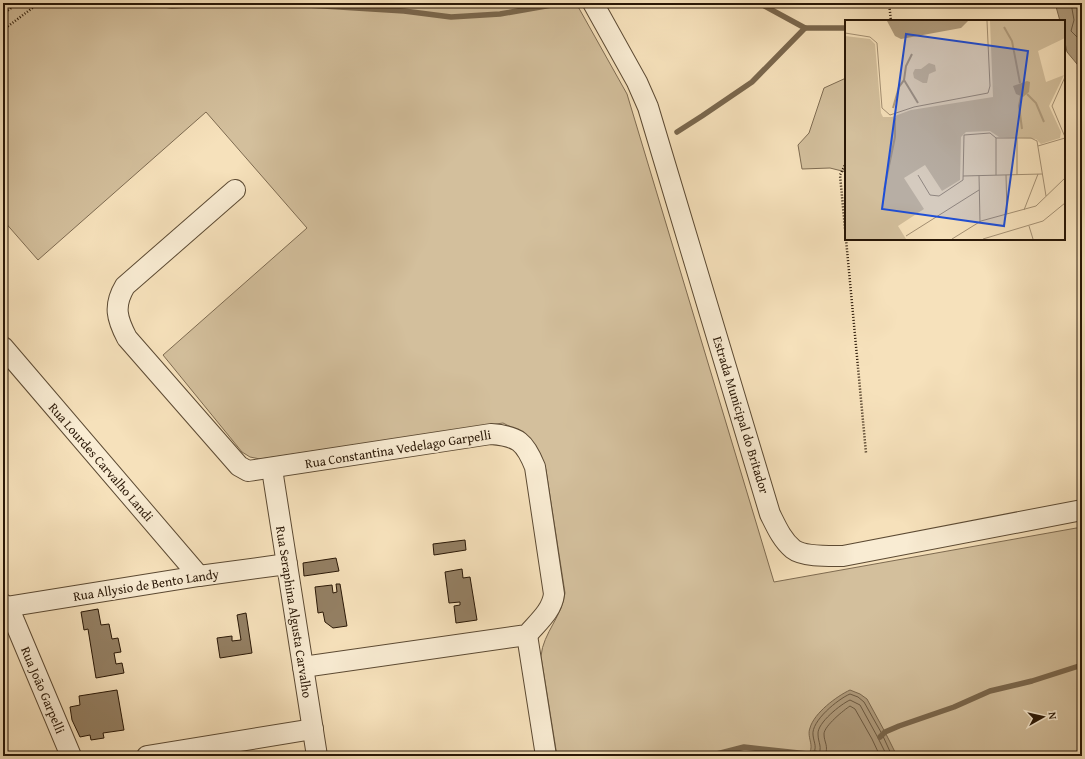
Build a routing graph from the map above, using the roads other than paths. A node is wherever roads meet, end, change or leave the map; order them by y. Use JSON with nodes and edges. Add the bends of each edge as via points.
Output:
{"nodes":[{"id":1,"x":593,"y":3,"type":"edge"},
{"id":2,"x":235,"y":190,"type":"dead end"},
{"id":3,"x":3,"y":347,"type":"edge"},
{"id":4,"x":272,"y":469,"type":"junction"},
{"id":5,"x":1082,"y":510,"type":"edge"},
{"id":6,"x":287,"y":564,"type":"junction"},
{"id":7,"x":199,"y":576,"type":"junction"},
{"id":8,"x":5,"y":606,"type":"edge"},
{"id":9,"x":527,"y":634,"type":"junction"},
{"id":10,"x":303,"y":667,"type":"junction"},
{"id":11,"x":313,"y":729,"type":"junction"},
{"id":12,"x":71,"y":756,"type":"edge"},
{"id":13,"x":147,"y":756,"type":"edge"},
{"id":14,"x":317,"y":756,"type":"edge"},
{"id":15,"x":546,"y":756,"type":"edge"}],
"edges":[{"from":1,"to":5,"type":"street","name":"Estrada Municipal do Britador","via":[[637,82],[648,108],[770,514],[781,535],[794,550],[810,555],[843,556]]},
{"from":2,"to":4,"type":"street","name":"Rua Constantina Vedelago Garpelli","via":[[125,286],[119,297],[117,311],[120,325],[127,338],[239,466],[248,471]]},
{"from":3,"to":7,"type":"street","name":"Rua Lourdes Carvalho Landi"},
{"from":4,"to":6,"type":"street","name":"Rua Seraphina Algusta Carvalho"},
{"from":4,"to":9,"type":"street","name":"Rua Constantina Vedelago Garpelli","via":[[491,434],[507,435],[518,441],[528,450],[536,467],[554,594],[550,609]]},
{"from":6,"to":7,"type":"street","name":"Rua Allysio de Bento Landy"},
{"from":6,"to":10,"type":"street","name":"Rua Seraphina Algusta Carvalho"},
{"from":7,"to":8,"type":"street","name":"Rua Allysio de Bento Landy"},
{"from":8,"to":12,"type":"street","name":"Rua João Garpelli","via":[[13,618]]},
{"from":9,"to":10,"type":"street"},
{"from":9,"to":15,"type":"street"},
{"from":10,"to":11,"type":"street","name":"Rua Seraphina Algusta Carvalho"},
{"from":11,"to":13,"type":"street"},
{"from":11,"to":14,"type":"street","name":"Rua Seraphina Algusta Carvalho"}]}
